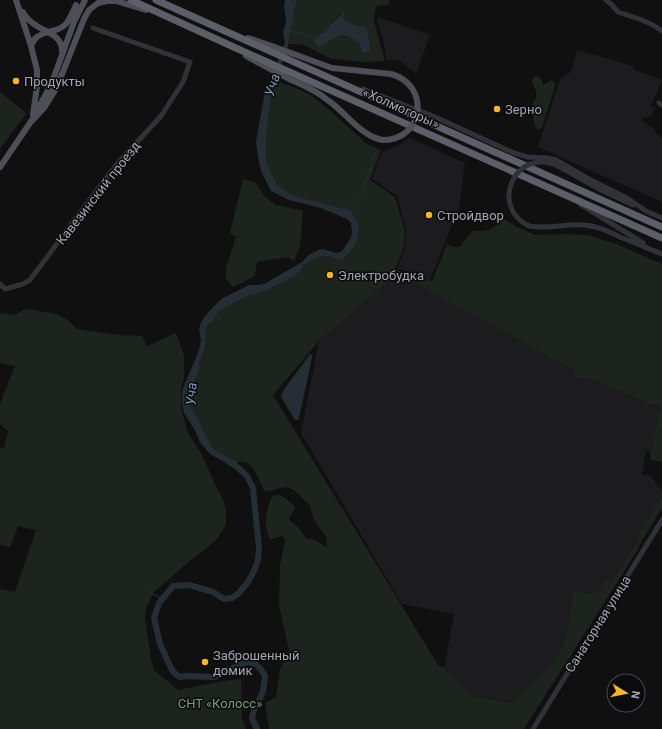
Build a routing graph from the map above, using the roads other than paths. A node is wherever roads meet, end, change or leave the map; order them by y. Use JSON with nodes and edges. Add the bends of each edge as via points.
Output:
{"nodes":[{"id":1,"x":18,"y":0,"type":"edge"},
{"id":2,"x":131,"y":0,"type":"edge"},
{"id":3,"x":156,"y":0,"type":"edge"},
{"id":4,"x":606,"y":0,"type":"edge"},
{"id":5,"x":81,"y":2,"type":"edge"},
{"id":6,"x":174,"y":20,"type":"junction"},
{"id":7,"x":93,"y":28,"type":"dead end"},
{"id":8,"x":662,"y":31,"type":"edge"},
{"id":9,"x":48,"y":32,"type":"junction"},
{"id":10,"x":31,"y":46,"type":"junction"},
{"id":11,"x":62,"y":54,"type":"junction"},
{"id":12,"x":298,"y":60,"type":"junction"},
{"id":13,"x":291,"y":75,"type":"junction"},
{"id":14,"x":330,"y":77,"type":"junction"},
{"id":15,"x":30,"y":123,"type":"junction"},
{"id":16,"x":0,"y":168,"type":"edge"},
{"id":17,"x":556,"y":191,"type":"junction"},
{"id":18,"x":646,"y":211,"type":"junction"},
{"id":19,"x":662,"y":218,"type":"edge"},
{"id":20,"x":662,"y":227,"type":"edge"},
{"id":21,"x":662,"y":238,"type":"edge"},
{"id":22,"x":662,"y":254,"type":"edge"},
{"id":23,"x":0,"y":284,"type":"edge"},
{"id":24,"x":662,"y":520,"type":"edge"},
{"id":25,"x":533,"y":729,"type":"edge"}],
"edges":[{"from":1,"to":9,"type":"main road","via":[[28,19]]},
{"from":1,"to":10,"type":"main road"},
{"from":2,"to":6,"type":"highway","name":"«Холмогоры»"},
{"from":3,"to":12,"type":"highway","name":"«Холмогоры»"},
{"from":4,"to":8,"type":"street","via":[[618,12],[642,20]]},
{"from":5,"to":9,"type":"main road","via":[[64,27]]},
{"from":5,"to":11,"type":"main road","via":[[68,29]]},
{"from":6,"to":13,"type":"highway","name":"«Холмогоры»"},
{"from":6,"to":15,"type":"main road","via":[[116,1],[98,3],[89,10],[84,19],[54,92]]},
{"from":7,"to":23,"type":"street","name":"Кавезинский проезд","via":[[190,62],[183,82],[161,116],[117,164],[30,280],[5,289]]},
{"from":9,"to":10,"type":"main road","via":[[38,36]]},
{"from":9,"to":11,"type":"main road","via":[[60,41]]},
{"from":10,"to":15,"type":"main road","via":[[37,82]]},
{"from":11,"to":15,"type":"main road","via":[[51,84]]},
{"from":12,"to":13,"type":"main road","bridge":true,"via":[[332,68],[399,77],[413,89],[417,100],[418,111],[414,122],[408,131],[398,137],[390,140],[375,138],[368,135],[331,102]]},
{"from":12,"to":14,"type":"highway","name":"«Холмогоры»"},
{"from":13,"to":17,"type":"highway","name":"«Холмогоры»"},
{"from":14,"to":18,"type":"street","via":[[408,106],[514,153],[556,160]]},
{"from":14,"to":20,"type":"highway","name":"«Холмогоры»"},
{"from":15,"to":16,"type":"main road"},
{"from":17,"to":21,"type":"highway","name":"«Холмогоры»"},
{"from":17,"to":22,"type":"street"},
{"from":18,"to":19,"type":"street"},
{"from":18,"to":22,"type":"street","bridge":true,"via":[[550,163],[529,165],[518,172],[511,183],[509,195],[511,208],[519,219],[529,226],[592,226]]},
{"from":24,"to":25,"type":"street","name":"Санаторная улица"}]}
